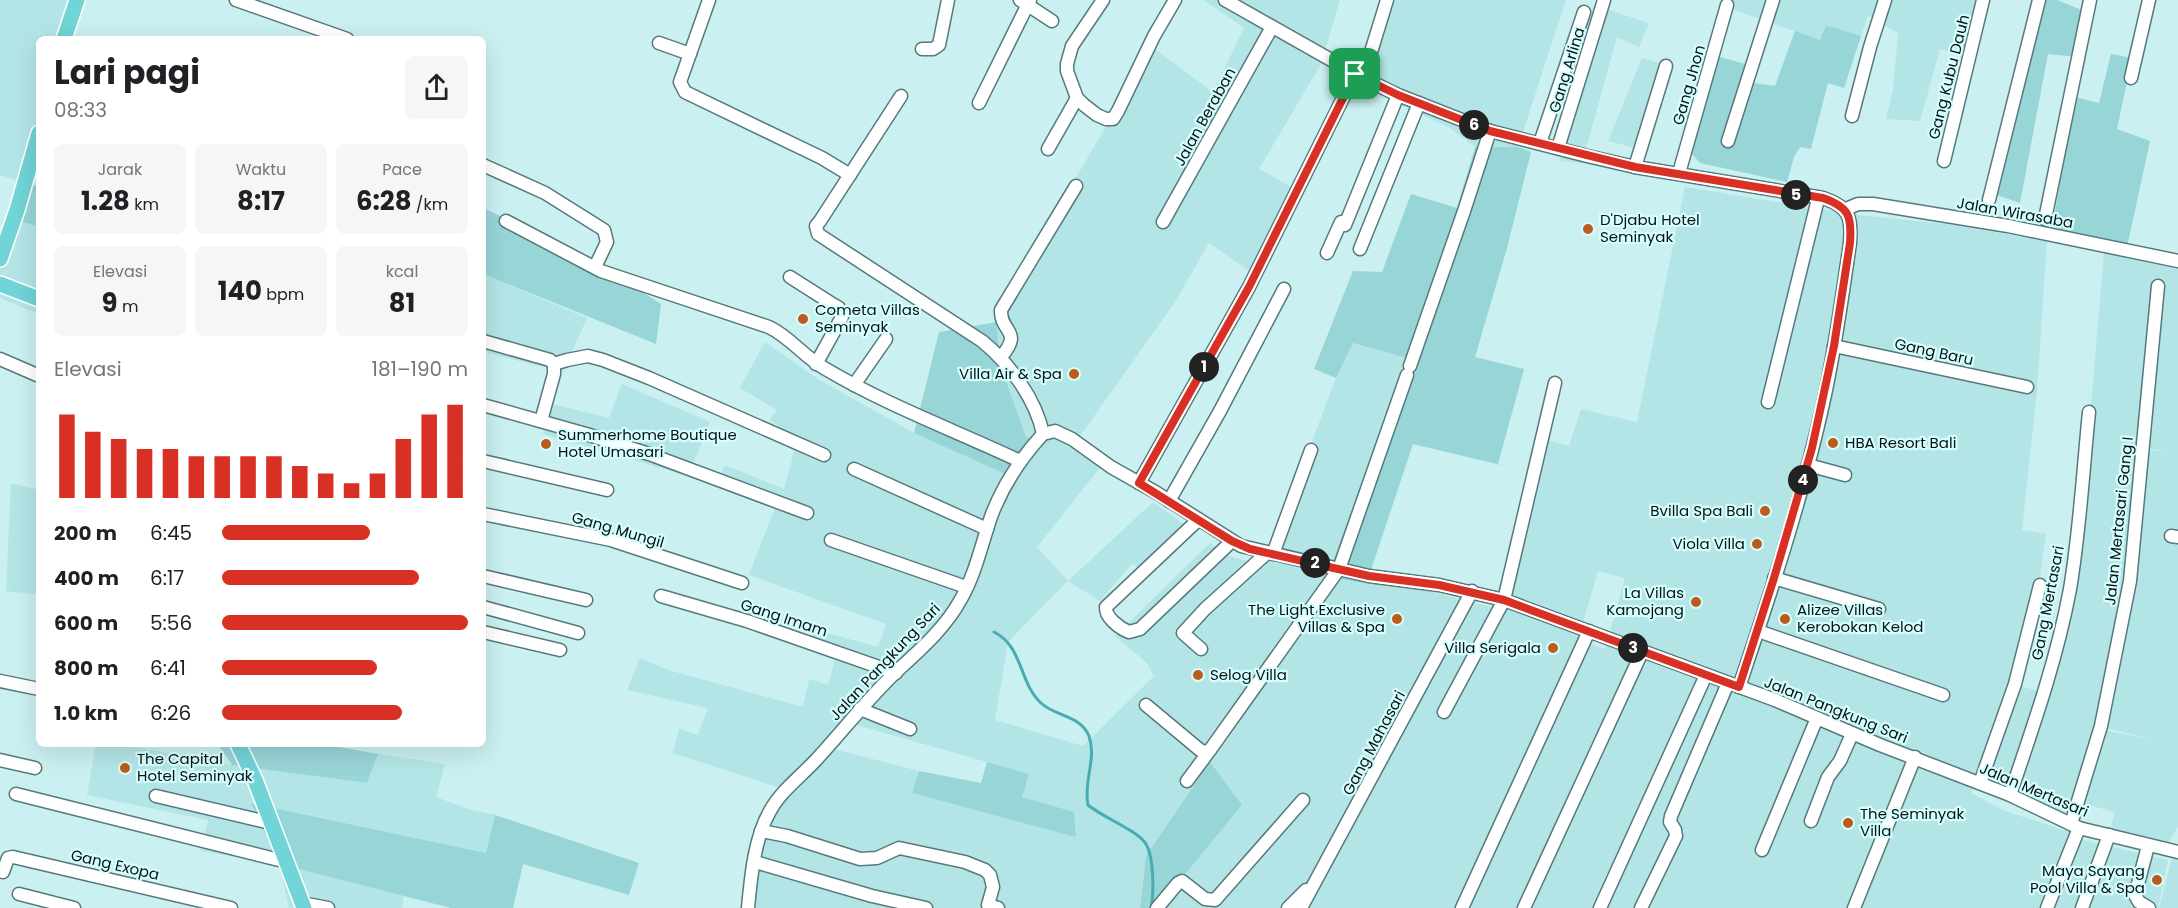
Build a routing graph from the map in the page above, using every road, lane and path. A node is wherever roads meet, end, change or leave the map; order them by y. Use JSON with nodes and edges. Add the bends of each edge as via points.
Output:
{"nodes":[{"id":1,"x":77,"y":0,"type":"edge"},
{"id":2,"x":236,"y":0,"type":"edge"},
{"id":3,"x":709,"y":0,"type":"edge"},
{"id":4,"x":948,"y":0,"type":"edge"},
{"id":5,"x":1103,"y":0,"type":"edge"},
{"id":6,"x":1174,"y":0,"type":"edge"},
{"id":7,"x":1225,"y":0,"type":"edge"},
{"id":8,"x":1387,"y":0,"type":"edge"},
{"id":9,"x":1604,"y":0,"type":"edge"},
{"id":10,"x":1773,"y":0,"type":"edge"},
{"id":11,"x":1885,"y":0,"type":"edge"},
{"id":12,"x":1983,"y":0,"type":"edge"},
{"id":13,"x":2039,"y":0,"type":"edge"},
{"id":14,"x":2090,"y":0,"type":"edge"},
{"id":15,"x":2149,"y":0,"type":"edge"},
{"id":16,"x":1026,"y":1,"type":"edge"},
{"id":17,"x":1727,"y":5,"type":"dead end"},
{"id":18,"x":1584,"y":12,"type":"dead end"},
{"id":19,"x":1052,"y":21,"type":"dead end"},
{"id":20,"x":1272,"y":27,"type":"junction"},
{"id":21,"x":65,"y":36,"type":"edge"},
{"id":22,"x":339,"y":36,"type":"edge"},
{"id":23,"x":659,"y":43,"type":"dead end"},
{"id":24,"x":922,"y":49,"type":"dead end"},
{"id":25,"x":690,"y":54,"type":"junction"},
{"id":26,"x":1666,"y":66,"type":"dead end"},
{"id":27,"x":1359,"y":76,"type":"junction"},
{"id":28,"x":2131,"y":78,"type":"dead end"},
{"id":29,"x":1398,"y":95,"type":"junction"},
{"id":30,"x":901,"y":96,"type":"dead end"},
{"id":31,"x":1077,"y":98,"type":"junction"},
{"id":32,"x":979,"y":103,"type":"dead end"},
{"id":33,"x":1419,"y":103,"type":"junction"},
{"id":34,"x":1852,"y":116,"type":"dead end"},
{"id":35,"x":1490,"y":131,"type":"junction"},
{"id":36,"x":1728,"y":141,"type":"dead end"},
{"id":37,"x":36,"y":142,"type":"edge"},
{"id":38,"x":1540,"y":143,"type":"junction"},
{"id":39,"x":1558,"y":148,"type":"junction"},
{"id":40,"x":1048,"y":149,"type":"dead end"},
{"id":41,"x":1944,"y":161,"type":"dead end"},
{"id":42,"x":486,"y":166,"type":"edge"},
{"id":43,"x":1635,"y":167,"type":"junction"},
{"id":44,"x":1679,"y":174,"type":"junction"},
{"id":45,"x":850,"y":175,"type":"junction"},
{"id":46,"x":1076,"y":186,"type":"dead end"},
{"id":47,"x":1351,"y":197,"type":"dead end"},
{"id":48,"x":1818,"y":199,"type":"junction"},
{"id":49,"x":1989,"y":200,"type":"dead end"},
{"id":50,"x":1846,"y":209,"type":"junction"},
{"id":51,"x":2046,"y":219,"type":"dead end"},
{"id":52,"x":506,"y":221,"type":"dead end"},
{"id":53,"x":1162,"y":222,"type":"dead end"},
{"id":54,"x":1341,"y":222,"type":"junction"},
{"id":55,"x":5,"y":230,"type":"edge"},
{"id":56,"x":1360,"y":249,"type":"dead end"},
{"id":57,"x":1327,"y":253,"type":"dead end"},
{"id":58,"x":0,"y":259,"type":"edge"},
{"id":59,"x":2178,"y":261,"type":"edge"},
{"id":60,"x":595,"y":267,"type":"junction"},
{"id":61,"x":790,"y":277,"type":"dead end"},
{"id":62,"x":0,"y":284,"type":"edge"},
{"id":63,"x":2158,"y":286,"type":"dead end"},
{"id":64,"x":1284,"y":289,"type":"dead end"},
{"id":65,"x":36,"y":298,"type":"edge"},
{"id":66,"x":886,"y":339,"type":"dead end"},
{"id":67,"x":486,"y":342,"type":"edge"},
{"id":68,"x":1834,"y":346,"type":"junction"},
{"id":69,"x":1000,"y":357,"type":"junction"},
{"id":70,"x":0,"y":359,"type":"edge"},
{"id":71,"x":554,"y":364,"type":"junction"},
{"id":72,"x":816,"y":364,"type":"junction"},
{"id":73,"x":36,"y":375,"type":"edge"},
{"id":74,"x":1555,"y":383,"type":"dead end"},
{"id":75,"x":854,"y":385,"type":"junction"},
{"id":76,"x":2027,"y":387,"type":"dead end"},
{"id":77,"x":1768,"y":402,"type":"dead end"},
{"id":78,"x":486,"y":406,"type":"edge"},
{"id":79,"x":2089,"y":412,"type":"dead end"},
{"id":80,"x":541,"y":421,"type":"junction"},
{"id":81,"x":1043,"y":434,"type":"junction"},
{"id":82,"x":1311,"y":450,"type":"dead end"},
{"id":83,"x":824,"y":456,"type":"dead end"},
{"id":84,"x":1020,"y":461,"type":"junction"},
{"id":85,"x":486,"y":462,"type":"edge"},
{"id":86,"x":1808,"y":465,"type":"junction"},
{"id":87,"x":854,"y":469,"type":"dead end"},
{"id":88,"x":1845,"y":475,"type":"dead end"},
{"id":89,"x":1139,"y":483,"type":"junction"},
{"id":90,"x":607,"y":490,"type":"dead end"},
{"id":91,"x":1169,"y":501,"type":"junction"},
{"id":92,"x":807,"y":513,"type":"dead end"},
{"id":93,"x":486,"y":515,"type":"edge"},
{"id":94,"x":1198,"y":520,"type":"junction"},
{"id":95,"x":987,"y":529,"type":"junction"},
{"id":96,"x":831,"y":540,"type":"dead end"},
{"id":97,"x":1232,"y":541,"type":"junction"},
{"id":98,"x":1270,"y":554,"type":"junction"},
{"id":99,"x":1339,"y":569,"type":"junction"},
{"id":100,"x":486,"y":577,"type":"edge"},
{"id":101,"x":1774,"y":578,"type":"junction"},
{"id":102,"x":742,"y":583,"type":"dead end"},
{"id":103,"x":2040,"y":585,"type":"dead end"},
{"id":104,"x":966,"y":587,"type":"junction"},
{"id":105,"x":1472,"y":591,"type":"junction"},
{"id":106,"x":661,"y":596,"type":"dead end"},
{"id":107,"x":586,"y":600,"type":"dead end"},
{"id":108,"x":1504,"y":600,"type":"junction"},
{"id":109,"x":486,"y":608,"type":"edge"},
{"id":110,"x":1879,"y":609,"type":"dead end"},
{"id":111,"x":1589,"y":631,"type":"junction"},
{"id":112,"x":1758,"y":631,"type":"junction"},
{"id":113,"x":486,"y":633,"type":"edge"},
{"id":114,"x":578,"y":633,"type":"dead end"},
{"id":115,"x":1201,"y":649,"type":"dead end"},
{"id":116,"x":560,"y":650,"type":"dead end"},
{"id":117,"x":1642,"y":652,"type":"junction"},
{"id":118,"x":896,"y":673,"type":"junction"},
{"id":119,"x":1706,"y":675,"type":"junction"},
{"id":120,"x":0,"y":681,"type":"edge"},
{"id":121,"x":1733,"y":685,"type":"junction"},
{"id":122,"x":36,"y":688,"type":"edge"},
{"id":123,"x":1943,"y":695,"type":"dead end"},
{"id":124,"x":1146,"y":705,"type":"dead end"},
{"id":125,"x":860,"y":709,"type":"junction"},
{"id":126,"x":1444,"y":712,"type":"dead end"},
{"id":127,"x":1816,"y":718,"type":"junction"},
{"id":128,"x":910,"y":729,"type":"dead end"},
{"id":129,"x":1852,"y":734,"type":"junction"},
{"id":130,"x":239,"y":747,"type":"edge"},
{"id":131,"x":1210,"y":750,"type":"junction"},
{"id":132,"x":1915,"y":757,"type":"junction"},
{"id":133,"x":0,"y":760,"type":"edge"},
{"id":134,"x":35,"y":768,"type":"dead end"},
{"id":135,"x":1187,"y":780,"type":"dead end"},
{"id":136,"x":1980,"y":783,"type":"junction"},
{"id":137,"x":16,"y":794,"type":"dead end"},
{"id":138,"x":2010,"y":795,"type":"junction"},
{"id":139,"x":156,"y":796,"type":"dead end"},
{"id":140,"x":1303,"y":800,"type":"dead end"},
{"id":141,"x":1810,"y":821,"type":"dead end"},
{"id":142,"x":271,"y":823,"type":"junction"},
{"id":143,"x":2075,"y":826,"type":"junction"},
{"id":144,"x":761,"y":831,"type":"junction"},
{"id":145,"x":2109,"y":835,"type":"junction"},
{"id":146,"x":2148,"y":846,"type":"junction"},
{"id":147,"x":1762,"y":850,"type":"dead end"},
{"id":148,"x":2178,"y":852,"type":"edge"},
{"id":149,"x":287,"y":862,"type":"junction"},
{"id":150,"x":755,"y":862,"type":"junction"},
{"id":151,"x":3,"y":872,"type":"dead end"},
{"id":152,"x":1318,"y":878,"type":"junction"},
{"id":153,"x":18,"y":894,"type":"dead end"},
{"id":154,"x":303,"y":905,"type":"edge"},
{"id":155,"x":74,"y":908,"type":"edge"},
{"id":156,"x":231,"y":908,"type":"edge"},
{"id":157,"x":328,"y":908,"type":"edge"},
{"id":158,"x":748,"y":908,"type":"edge"},
{"id":159,"x":926,"y":908,"type":"edge"},
{"id":160,"x":998,"y":908,"type":"edge"},
{"id":161,"x":1157,"y":908,"type":"edge"},
{"id":162,"x":1288,"y":908,"type":"edge"},
{"id":163,"x":1302,"y":908,"type":"edge"},
{"id":164,"x":1462,"y":908,"type":"edge"},
{"id":165,"x":1524,"y":908,"type":"edge"},
{"id":166,"x":1600,"y":908,"type":"edge"},
{"id":167,"x":1641,"y":908,"type":"edge"},
{"id":168,"x":1854,"y":908,"type":"edge"},
{"id":169,"x":2046,"y":908,"type":"edge"},
{"id":170,"x":2082,"y":908,"type":"edge"},
{"id":171,"x":2149,"y":908,"type":"edge"}],
"edges":[{"from":1,"to":21,"type":"main road"},
{"from":2,"to":22,"type":"street"},
{"from":3,"to":25,"type":"street"},
{"from":4,"to":24,"type":"street","via":[[939,45]]},
{"from":5,"to":31,"type":"street","via":[[1069,56],[1067,72]]},
{"from":6,"to":31,"type":"street","via":[[1113,119],[1096,115]]},
{"from":7,"to":20,"type":"street"},
{"from":8,"to":27,"type":"street"},
{"from":9,"to":39,"type":"street","name":"Gang Arlina"},
{"from":10,"to":36,"type":"street"},
{"from":11,"to":34,"type":"street"},
{"from":12,"to":41,"type":"street","name":"Gang Kubu Dauh"},
{"from":13,"to":49,"type":"street"},
{"from":14,"to":51,"type":"street"},
{"from":15,"to":28,"type":"street"},
{"from":16,"to":19,"type":"street"},
{"from":16,"to":32,"type":"street"},
{"from":17,"to":44,"type":"street","name":"Gang Jhon"},
{"from":18,"to":38,"type":"street"},
{"from":20,"to":27,"type":"street"},
{"from":20,"to":53,"type":"street","name":"Jalan Beraban"},
{"from":23,"to":25,"type":"street"},
{"from":25,"to":45,"type":"street","via":[[680,82],[685,92]]},
{"from":26,"to":43,"type":"street"},
{"from":27,"to":29,"type":"street"},
{"from":27,"to":89,"type":"street","via":[[1249,287]]},
{"from":29,"to":33,"type":"street"},
{"from":29,"to":54,"type":"street","via":[[1346,225]]},
{"from":30,"to":45,"type":"street"},
{"from":31,"to":40,"type":"street"},
{"from":33,"to":35,"type":"street"},
{"from":33,"to":56,"type":"street"},
{"from":35,"to":38,"type":"street"},
{"from":35,"to":99,"type":"street"},
{"from":37,"to":55,"type":"main road"},
{"from":38,"to":39,"type":"street"},
{"from":39,"to":43,"type":"street"},
{"from":42,"to":60,"type":"street","via":[[544,193],[604,231],[607,242]]},
{"from":43,"to":44,"type":"street"},
{"from":44,"to":48,"type":"street"},
{"from":45,"to":69,"type":"street","via":[[816,226],[818,234],[982,341]]},
{"from":46,"to":69,"type":"street","via":[[1001,310],[1011,335],[1010,346]]},
{"from":47,"to":54,"type":"street"},
{"from":48,"to":50,"type":"street","via":[[1839,203]]},
{"from":48,"to":77,"type":"street"},
{"from":50,"to":59,"type":"street","name":"Jalan Wirasaba","via":[[1873,204],[2017,227]]},
{"from":50,"to":68,"type":"street","via":[[1851,224],[1850,243]]},
{"from":52,"to":60,"type":"street"},
{"from":54,"to":57,"type":"street"},
{"from":55,"to":58,"type":"main road"},
{"from":60,"to":72,"type":"street","via":[[769,327]]},
{"from":61,"to":72,"type":"street","via":[[841,313],[842,318]]},
{"from":62,"to":65,"type":"main road"},
{"from":63,"to":143,"type":"street","name":"Jalan Mertasari Gang I","via":[[2130,581],[2101,726]]},
{"from":64,"to":91,"type":"street"},
{"from":66,"to":75,"type":"street"},
{"from":67,"to":71,"type":"street"},
{"from":68,"to":76,"type":"street","name":"Gang Baru"},
{"from":68,"to":86,"type":"street"},
{"from":69,"to":81,"type":"street","via":[[1025,393]]},
{"from":70,"to":73,"type":"street"},
{"from":71,"to":80,"type":"street"},
{"from":71,"to":83,"type":"street","via":[[588,356],[603,360]]},
{"from":72,"to":75,"type":"street"},
{"from":74,"to":108,"type":"street"},
{"from":75,"to":84,"type":"street"},
{"from":78,"to":80,"type":"street"},
{"from":79,"to":138,"type":"street","name":"Gang Mertasari","via":[[2069,590],[2045,693]]},
{"from":80,"to":92,"type":"street","via":[[650,454]]},
{"from":81,"to":84,"type":"street","name":"Jalan Pangkung Sari"},
{"from":81,"to":89,"type":"street","name":"Jalan Pangkung Sari","via":[[1061,434]]},
{"from":82,"to":98,"type":"street"},
{"from":84,"to":95,"type":"street","name":"Jalan Pangkung Sari","via":[[1002,491]]},
{"from":85,"to":90,"type":"street"},
{"from":86,"to":88,"type":"street"},
{"from":86,"to":101,"type":"street"},
{"from":87,"to":95,"type":"street"},
{"from":89,"to":91,"type":"street","name":"Jalan Pangkung Sari"},
{"from":91,"to":94,"type":"street","name":"Jalan Pangkung Sari"},
{"from":93,"to":102,"type":"street","name":"Gang Mungil","via":[[611,540]]},
{"from":94,"to":97,"type":"street","name":"Jalan Pangkung Sari"},
{"from":94,"to":97,"type":"street","via":[[1106,607],[1107,615],[1121,628],[1129,632],[1140,628]]},
{"from":95,"to":104,"type":"street","name":"Jalan Pangkung Sari"},
{"from":96,"to":104,"type":"street"},
{"from":97,"to":98,"type":"street","name":"Jalan Pangkung Sari"},
{"from":98,"to":99,"type":"street","name":"Jalan Pangkung Sari"},
{"from":98,"to":115,"type":"street","via":[[1183,633]]},
{"from":99,"to":105,"type":"street","name":"Jalan Pangkung Sari"},
{"from":99,"to":131,"type":"street"},
{"from":100,"to":107,"type":"street"},
{"from":101,"to":110,"type":"street"},
{"from":101,"to":112,"type":"street"},
{"from":103,"to":136,"type":"street","via":[[2015,684]]},
{"from":104,"to":118,"type":"street","name":"Jalan Pangkung Sari","via":[[936,632]]},
{"from":105,"to":108,"type":"street","name":"Jalan Pangkung Sari"},
{"from":105,"to":152,"type":"street","name":"Gang Mahasari"},
{"from":106,"to":118,"type":"street","name":"Gang Imam","via":[[747,621]]},
{"from":108,"to":111,"type":"street","name":"Jalan Pangkung Sari"},
{"from":108,"to":126,"type":"street"},
{"from":109,"to":114,"type":"street"},
{"from":111,"to":117,"type":"street","name":"Jalan Pangkung Sari"},
{"from":111,"to":164,"type":"street"},
{"from":112,"to":121,"type":"street"},
{"from":112,"to":123,"type":"street"},
{"from":113,"to":116,"type":"street"},
{"from":117,"to":119,"type":"street","name":"Jalan Pangkung Sari"},
{"from":117,"to":165,"type":"street"},
{"from":118,"to":125,"type":"street","name":"Jalan Pangkung Sari"},
{"from":119,"to":121,"type":"street","name":"Jalan Pangkung Sari"},
{"from":119,"to":166,"type":"street"},
{"from":120,"to":122,"type":"street"},
{"from":121,"to":127,"type":"street","name":"Jalan Pangkung Sari"},
{"from":121,"to":167,"type":"street","via":[[1671,816],[1676,836]]},
{"from":124,"to":131,"type":"street","via":[[1200,750]]},
{"from":125,"to":128,"type":"street"},
{"from":125,"to":144,"type":"street","name":"Jalan Pangkung Sari","via":[[775,802]]},
{"from":127,"to":129,"type":"street","name":"Jalan Pangkung Sari"},
{"from":127,"to":147,"type":"street"},
{"from":129,"to":132,"type":"street","name":"Jalan Pangkung Sari"},
{"from":129,"to":141,"type":"street"},
{"from":130,"to":142,"type":"main road"},
{"from":131,"to":135,"type":"street"},
{"from":132,"to":136,"type":"street","name":"Jalan Mertasari"},
{"from":132,"to":168,"type":"street"},
{"from":133,"to":134,"type":"street"},
{"from":136,"to":138,"type":"street","name":"Jalan Mertasari"},
{"from":137,"to":149,"type":"street"},
{"from":138,"to":143,"type":"street","name":"Jalan Mertasari"},
{"from":139,"to":142,"type":"street"},
{"from":140,"to":161,"type":"street","via":[[1215,900],[1205,899],[1182,881]]},
{"from":142,"to":149,"type":"main road"},
{"from":143,"to":145,"type":"street","name":"Jalan Mertasari"},
{"from":143,"to":169,"type":"street","name":"Jalan Mertasari Gang I"},
{"from":144,"to":150,"type":"street","name":"Jalan Pangkung Sari"},
{"from":144,"to":160,"type":"street","via":[[860,859],[877,858],[899,848],[965,862],[990,874],[993,886],[988,905]]},
{"from":145,"to":146,"type":"street","name":"Jalan Mertasari"},
{"from":145,"to":170,"type":"street"},
{"from":146,"to":148,"type":"street","name":"Jalan Mertasari"},
{"from":146,"to":171,"type":"street","via":[[2135,895]]},
{"from":149,"to":154,"type":"main road"},
{"from":150,"to":158,"type":"street","name":"Jalan Pangkung Sari"},
{"from":150,"to":159,"type":"street"},
{"from":151,"to":156,"type":"street","name":"Gang Exopa","via":[[8,858],[13,857]]},
{"from":152,"to":162,"type":"street"},
{"from":152,"to":163,"type":"street","name":"Gang Mahasari"},
{"from":153,"to":155,"type":"street"},
{"from":154,"to":157,"type":"street"}]}
